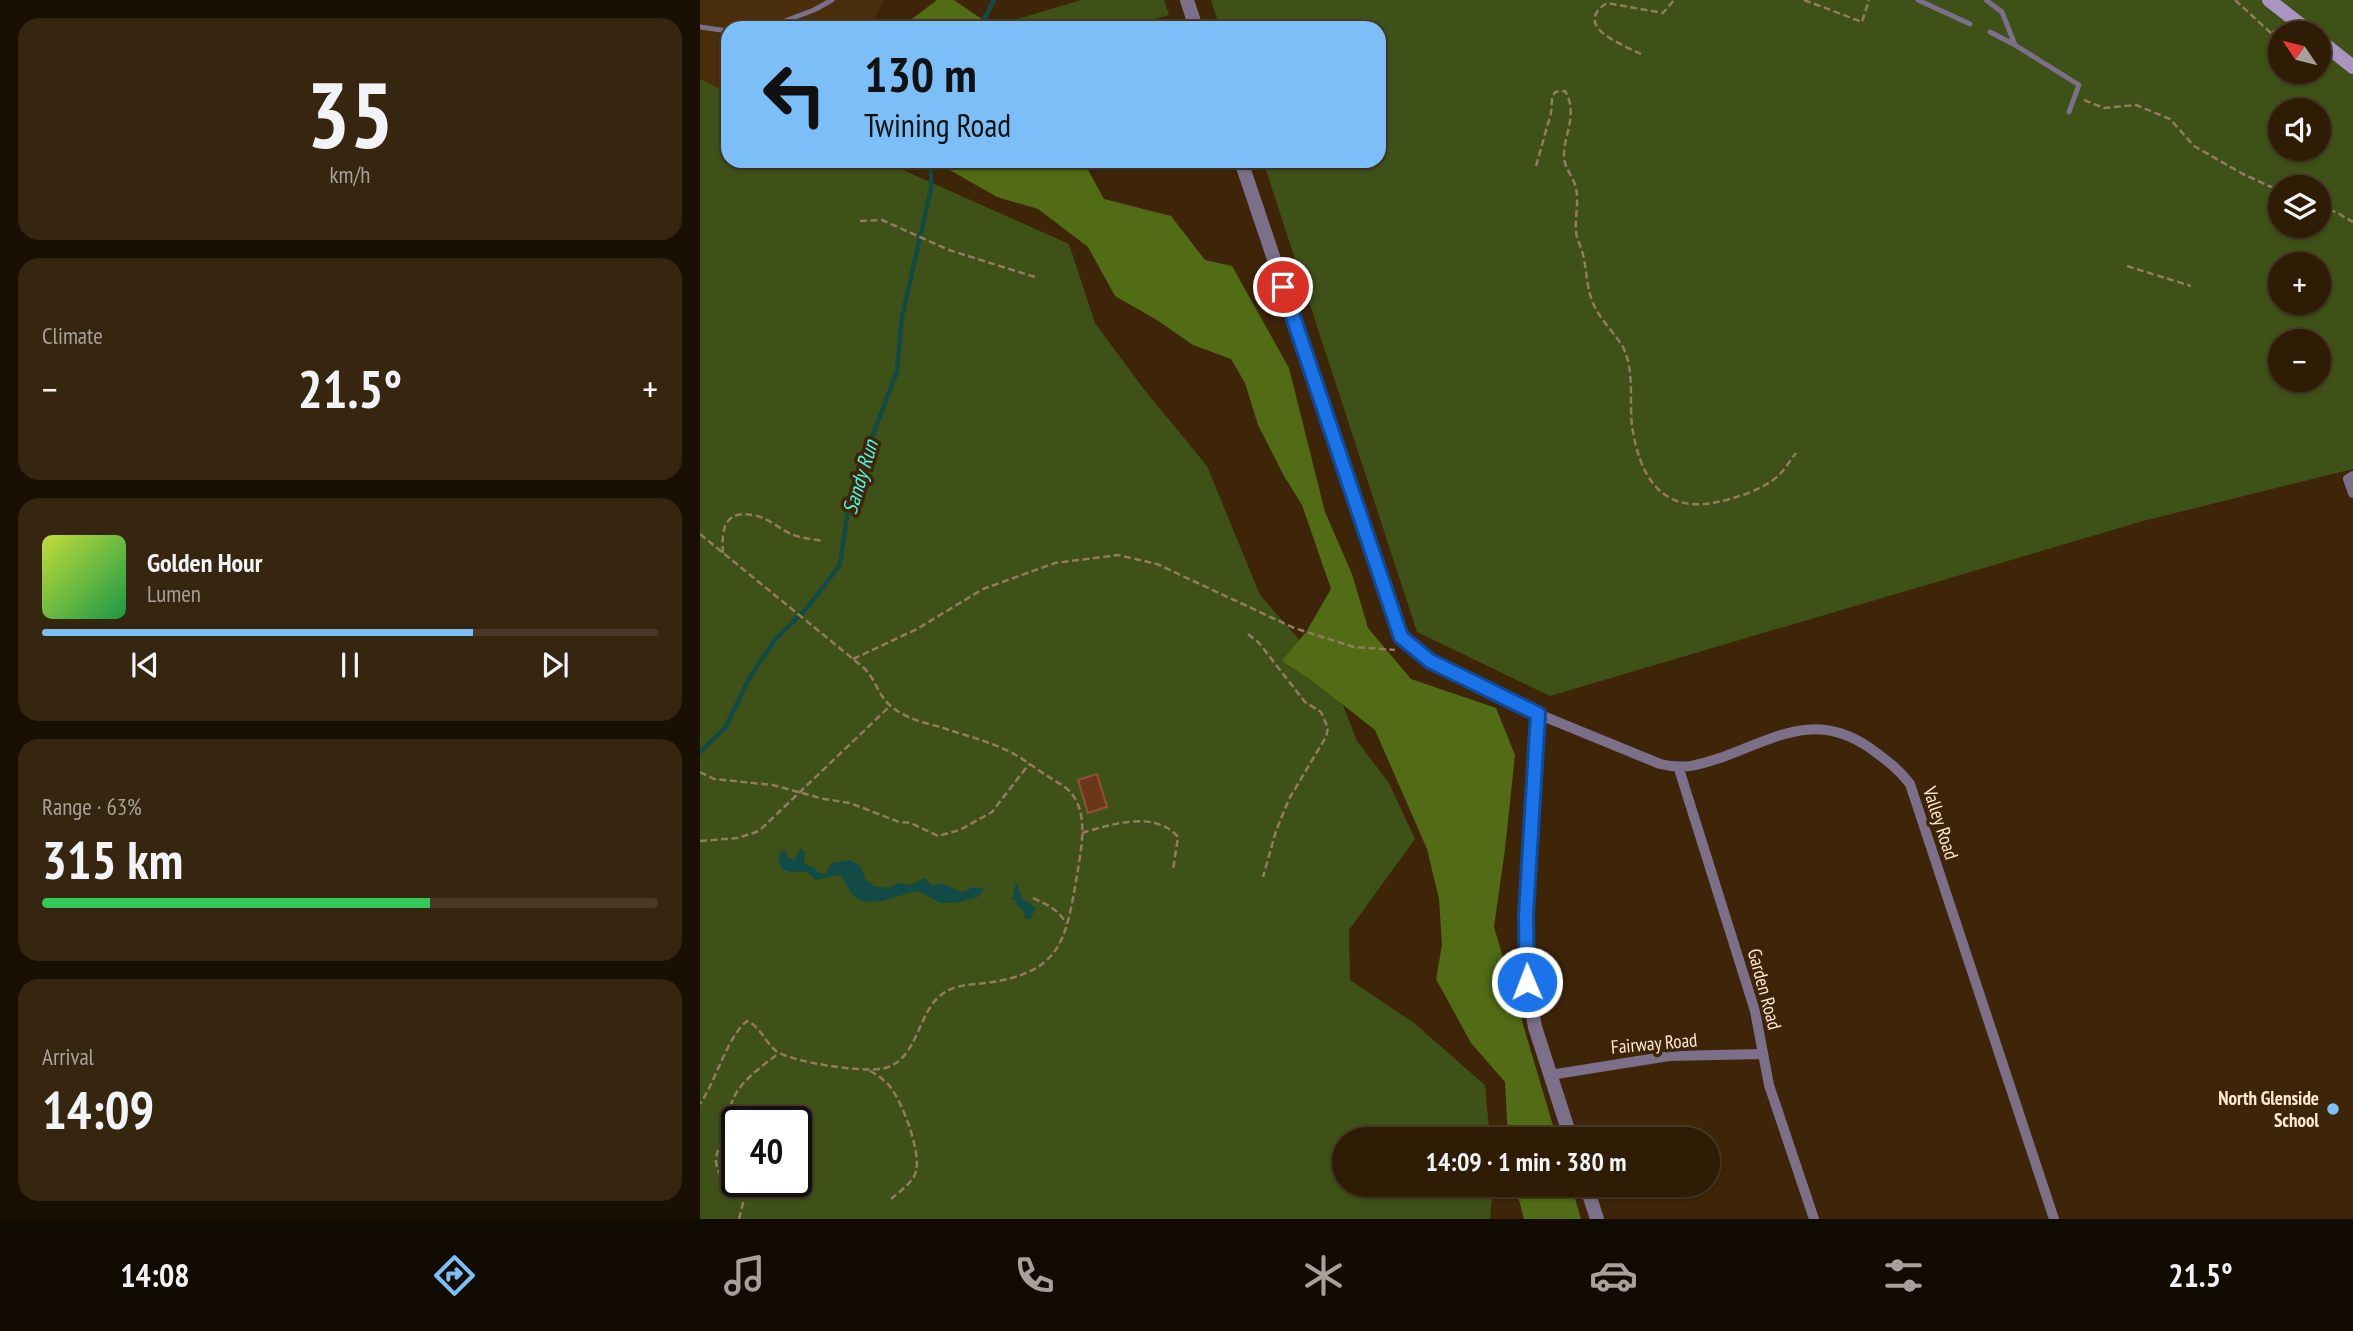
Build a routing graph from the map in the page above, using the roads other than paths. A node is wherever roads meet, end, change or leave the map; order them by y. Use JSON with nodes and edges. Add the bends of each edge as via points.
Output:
{"nodes":[{"id":1,"x":832,"y":0,"type":"edge"},
{"id":2,"x":1186,"y":0,"type":"edge"},
{"id":3,"x":1918,"y":0,"type":"edge"},
{"id":4,"x":1986,"y":0,"type":"edge"},
{"id":5,"x":2269,"y":0,"type":"edge"},
{"id":6,"x":785,"y":21,"type":"edge"},
{"id":7,"x":1194,"y":21,"type":"edge"},
{"id":8,"x":2296,"y":21,"type":"edge"},
{"id":9,"x":1970,"y":24,"type":"dead end"},
{"id":10,"x":700,"y":27,"type":"edge"},
{"id":11,"x":721,"y":30,"type":"edge"},
{"id":12,"x":1990,"y":32,"type":"dead end"},
{"id":13,"x":2015,"y":45,"type":"junction"},
{"id":14,"x":2331,"y":50,"type":"edge"},
{"id":15,"x":2353,"y":67,"type":"edge"},
{"id":16,"x":2068,"y":112,"type":"dead end"},
{"id":17,"x":1243,"y":168,"type":"edge"},
{"id":18,"x":2351,"y":477,"type":"edge"},
{"id":19,"x":2353,"y":493,"type":"edge"},
{"id":20,"x":1538,"y":714,"type":"junction"},
{"id":21,"x":1679,"y":769,"type":"junction"},
{"id":22,"x":1763,"y":1054,"type":"junction"},
{"id":23,"x":1550,"y":1075,"type":"junction"},
{"id":24,"x":1567,"y":1127,"type":"edge"},
{"id":25,"x":1590,"y":1197,"type":"edge"},
{"id":26,"x":1597,"y":1219,"type":"edge"},
{"id":27,"x":1814,"y":1219,"type":"edge"},
{"id":28,"x":2054,"y":1219,"type":"edge"}],
"edges":[{"from":1,"to":6,"type":"lane"},
{"from":2,"to":7,"type":"street"},
{"from":3,"to":9,"type":"lane"},
{"from":4,"to":13,"type":"lane","via":[[2002,12]]},
{"from":5,"to":8,"type":"main road"},
{"from":10,"to":11,"type":"lane"},
{"from":12,"to":13,"type":"lane"},
{"from":13,"to":16,"type":"lane","via":[[2079,85]]},
{"from":14,"to":15,"type":"main road"},
{"from":17,"to":20,"type":"street","via":[[1401,637],[1430,661]]},
{"from":18,"to":19,"type":"street"},
{"from":20,"to":21,"type":"street"},
{"from":20,"to":23,"type":"street","via":[[1526,915],[1527,982]]},
{"from":21,"to":22,"type":"street","name":"Garden Road","via":[[1755,1011]]},
{"from":21,"to":28,"type":"street","name":"Valley Road","via":[[1802,729],[1823,728],[1856,739],[1900,771],[1910,784]]},
{"from":22,"to":23,"type":"street","name":"Fairway Road","via":[[1668,1056]]},
{"from":22,"to":27,"type":"street","name":"Garden Road"},
{"from":23,"to":24,"type":"street"},
{"from":25,"to":26,"type":"street"}]}
